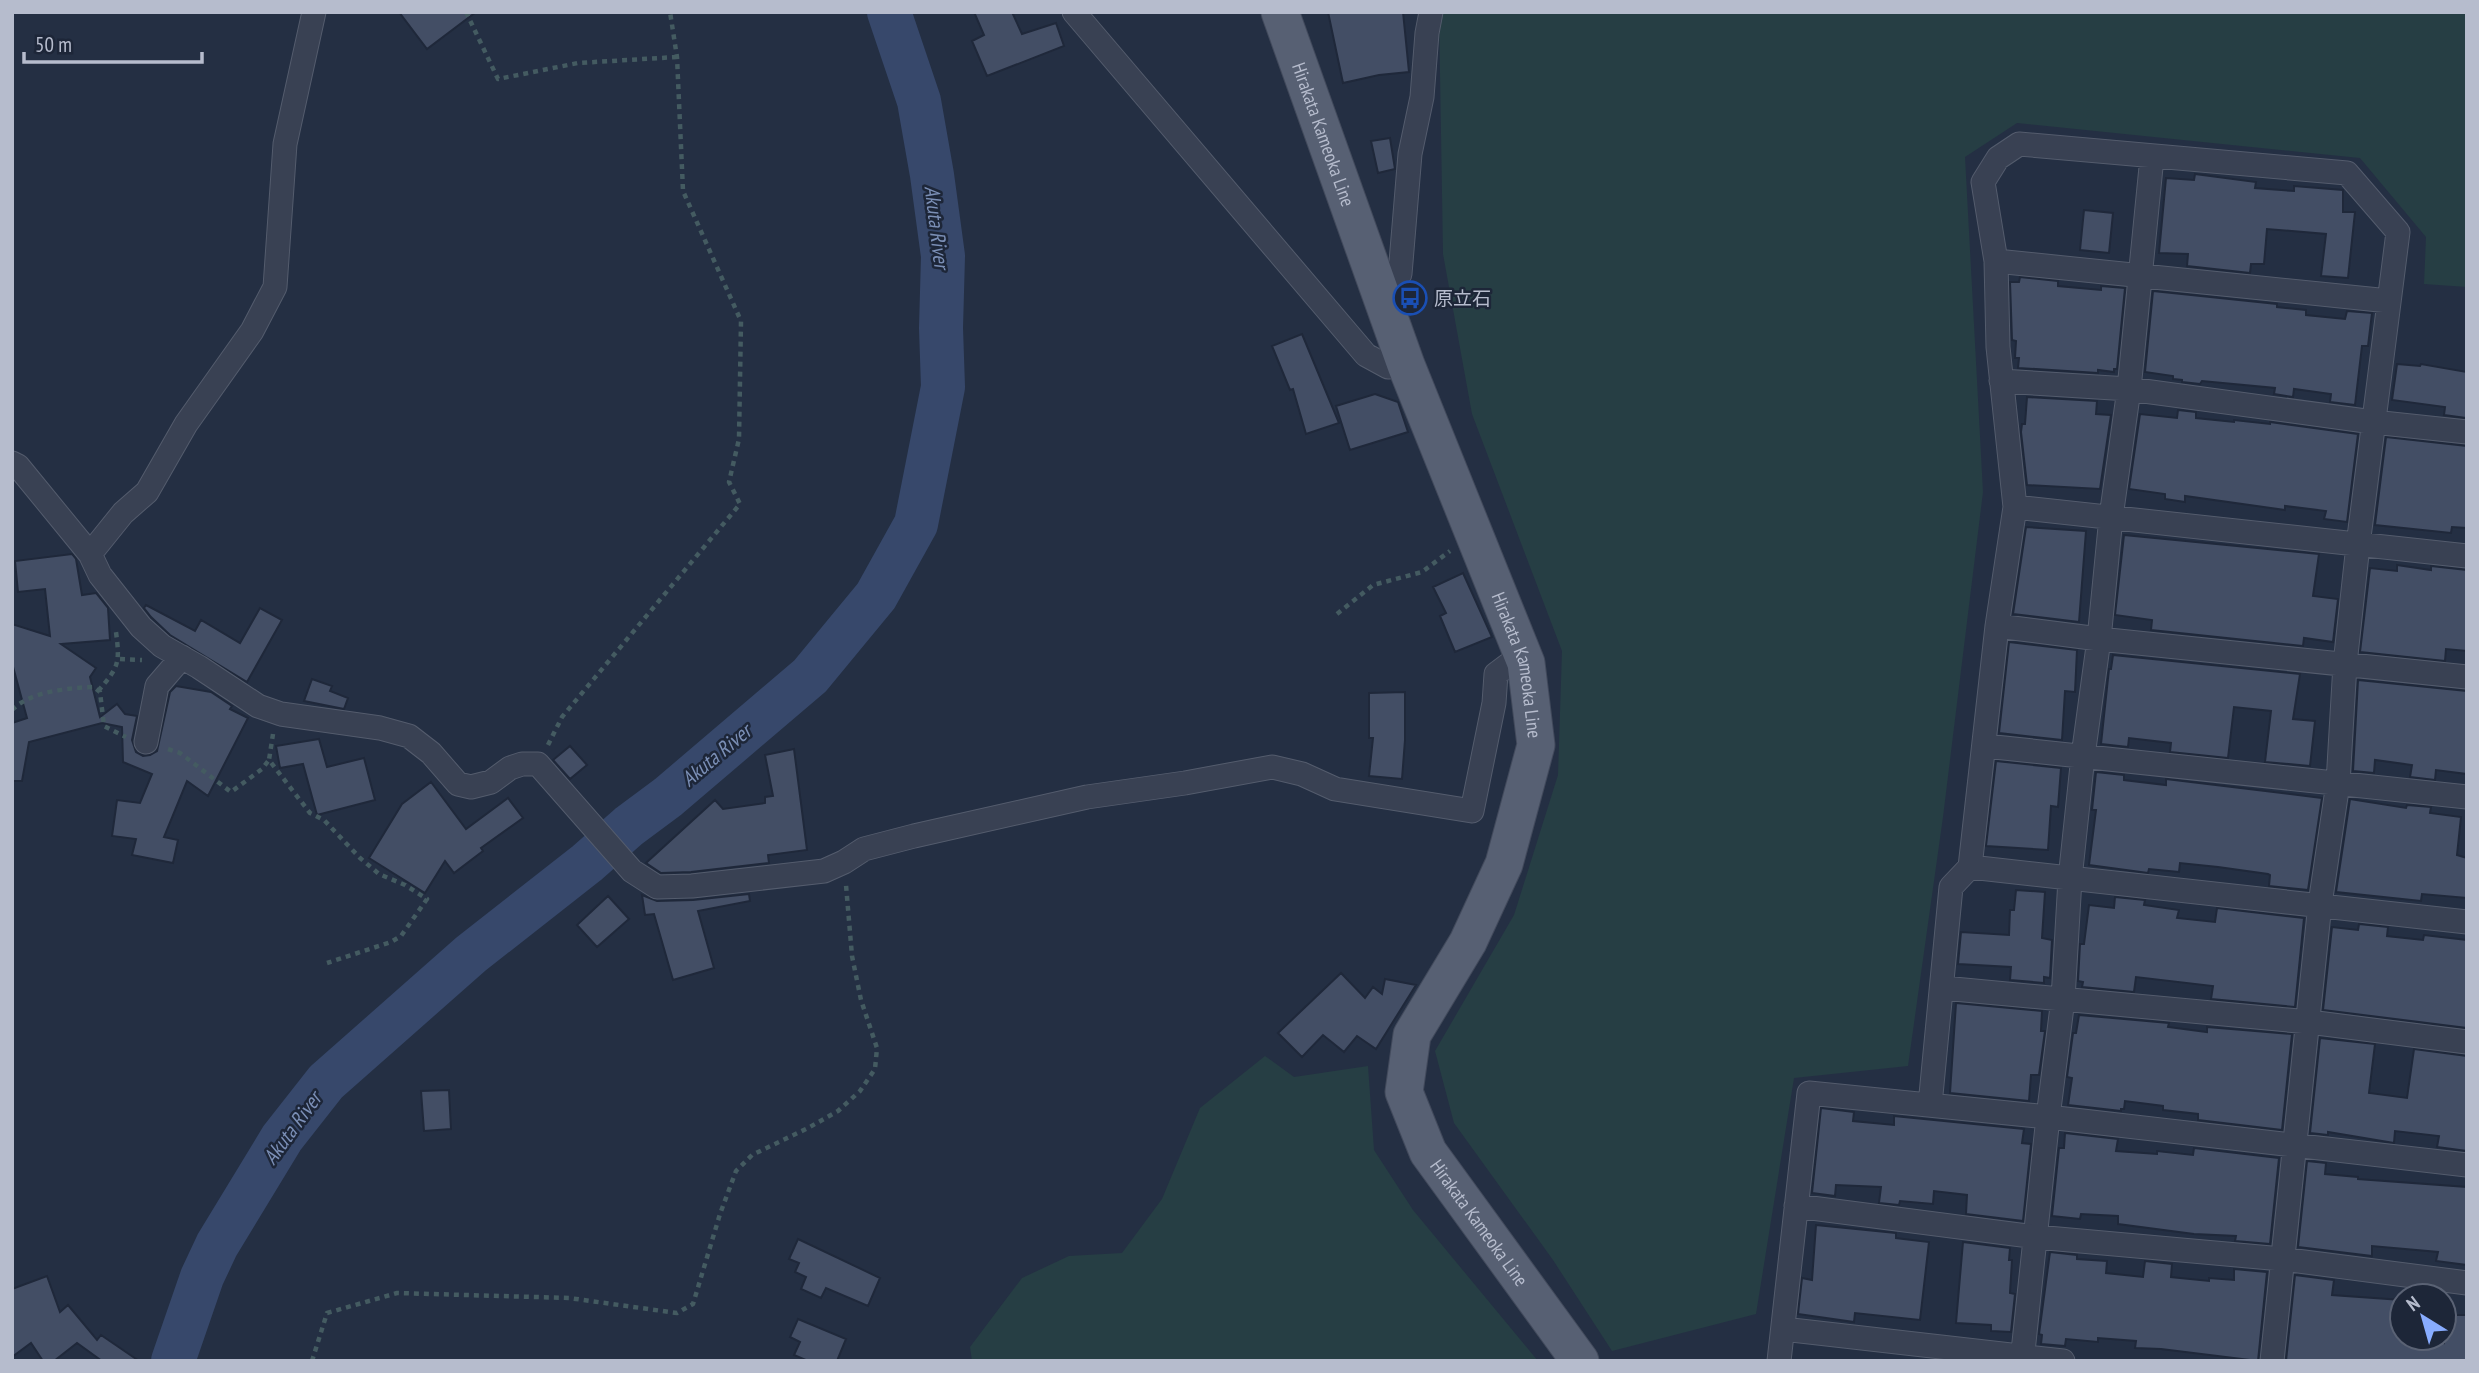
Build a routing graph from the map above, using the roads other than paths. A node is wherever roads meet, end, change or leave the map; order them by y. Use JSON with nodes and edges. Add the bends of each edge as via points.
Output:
{"nodes":[{"id":1,"x":314,"y":12,"type":"edge"},
{"id":2,"x":1073,"y":12,"type":"edge"},
{"id":3,"x":1280,"y":12,"type":"edge"},
{"id":4,"x":1431,"y":12,"type":"edge"},
{"id":5,"x":2152,"y":157,"type":"junction"},
{"id":6,"x":1996,"y":261,"type":"junction"},
{"id":7,"x":2139,"y":274,"type":"junction"},
{"id":8,"x":1382,"y":294,"type":"junction"},
{"id":9,"x":2389,"y":301,"type":"junction"},
{"id":10,"x":1406,"y":365,"type":"junction"},
{"id":11,"x":2001,"y":382,"type":"junction"},
{"id":12,"x":2129,"y":389,"type":"junction"},
{"id":13,"x":2373,"y":422,"type":"junction"},
{"id":14,"x":2467,"y":432,"type":"edge"},
{"id":15,"x":12,"y":463,"type":"edge"},
{"id":16,"x":2015,"y":507,"type":"junction"},
{"id":17,"x":2111,"y":516,"type":"junction"},
{"id":18,"x":2358,"y":545,"type":"junction"},
{"id":19,"x":90,"y":554,"type":"junction"},
{"id":20,"x":2467,"y":556,"type":"edge"},
{"id":21,"x":1997,"y":626,"type":"junction"},
{"id":22,"x":2099,"y":639,"type":"junction"},
{"id":23,"x":182,"y":657,"type":"junction"},
{"id":24,"x":1525,"y":663,"type":"junction"},
{"id":25,"x":2345,"y":664,"type":"junction"},
{"id":26,"x":2467,"y":677,"type":"edge"},
{"id":27,"x":146,"y":743,"type":"road end"},
{"id":28,"x":1984,"y":746,"type":"junction"},
{"id":29,"x":2083,"y":756,"type":"junction"},
{"id":30,"x":2338,"y":783,"type":"junction"},
{"id":31,"x":2467,"y":797,"type":"edge"},
{"id":32,"x":1970,"y":867,"type":"junction"},
{"id":33,"x":2070,"y":879,"type":"junction"},
{"id":34,"x":2320,"y":904,"type":"junction"},
{"id":35,"x":2467,"y":922,"type":"edge"},
{"id":36,"x":1943,"y":988,"type":"junction"},
{"id":37,"x":2063,"y":999,"type":"junction"},
{"id":38,"x":2309,"y":1022,"type":"junction"},
{"id":39,"x":2467,"y":1042,"type":"edge"},
{"id":40,"x":1930,"y":1105,"type":"junction"},
{"id":41,"x":2048,"y":1117,"type":"junction"},
{"id":42,"x":2295,"y":1144,"type":"junction"},
{"id":43,"x":2467,"y":1165,"type":"edge"},
{"id":44,"x":1796,"y":1206,"type":"junction"},
{"id":45,"x":2036,"y":1237,"type":"junction"},
{"id":46,"x":2283,"y":1259,"type":"junction"},
{"id":47,"x":2467,"y":1283,"type":"edge"},
{"id":48,"x":1783,"y":1329,"type":"junction"},
{"id":49,"x":2022,"y":1359,"type":"edge"},
{"id":50,"x":1580,"y":1361,"type":"edge"},
{"id":51,"x":1779,"y":1361,"type":"edge"},
{"id":52,"x":2063,"y":1361,"type":"edge"},
{"id":53,"x":2272,"y":1361,"type":"edge"}],
"edges":[{"from":1,"to":19,"type":"street","via":[[285,144],[275,287],[147,492]]},
{"from":2,"to":10,"type":"street","via":[[1366,355],[1388,367]]},
{"from":3,"to":8,"type":"main road","name":"Hirakata Kameoka Line"},
{"from":4,"to":8,"type":"street","via":[[1422,97],[1410,154],[1400,274]]},
{"from":5,"to":6,"type":"street","via":[[2019,144],[1998,158],[1983,182]]},
{"from":5,"to":7,"type":"street"},
{"from":5,"to":9,"type":"street","via":[[2347,173],[2398,232]]},
{"from":6,"to":7,"type":"street"},
{"from":6,"to":11,"type":"street"},
{"from":7,"to":9,"type":"street"},
{"from":7,"to":12,"type":"street"},
{"from":8,"to":10,"type":"main road","name":"Hirakata Kameoka Line"},
{"from":9,"to":13,"type":"street"},
{"from":10,"to":24,"type":"main road","name":"Hirakata Kameoka Line"},
{"from":11,"to":12,"type":"street"},
{"from":11,"to":16,"type":"street"},
{"from":12,"to":13,"type":"street"},
{"from":12,"to":17,"type":"street"},
{"from":13,"to":14,"type":"street"},
{"from":13,"to":18,"type":"street"},
{"from":15,"to":19,"type":"street"},
{"from":16,"to":17,"type":"street"},
{"from":16,"to":21,"type":"street"},
{"from":17,"to":18,"type":"street"},
{"from":17,"to":22,"type":"street"},
{"from":18,"to":20,"type":"street"},
{"from":18,"to":25,"type":"street"},
{"from":19,"to":23,"type":"street","via":[[100,575],[141,626]]},
{"from":21,"to":22,"type":"street"},
{"from":21,"to":28,"type":"street"},
{"from":22,"to":25,"type":"street"},
{"from":22,"to":29,"type":"street"},
{"from":23,"to":24,"type":"street","via":[[258,706],[409,736],[458,784],[471,788],[491,782],[510,768],[538,764],[632,871],[657,887],[824,871],[864,849],[914,836],[1073,800],[1272,767],[1335,789],[1472,811],[1496,674],[1507,665]]},
{"from":23,"to":27,"type":"street","via":[[157,686]]},
{"from":24,"to":50,"type":"main road","name":"Hirakata Kameoka Line","via":[[1536,745],[1504,864],[1468,942],[1412,1035],[1404,1092],[1428,1152]]},
{"from":25,"to":26,"type":"street"},
{"from":25,"to":30,"type":"street"},
{"from":28,"to":29,"type":"street"},
{"from":28,"to":32,"type":"street"},
{"from":29,"to":30,"type":"street"},
{"from":29,"to":33,"type":"street"},
{"from":30,"to":31,"type":"street"},
{"from":30,"to":34,"type":"street"},
{"from":32,"to":33,"type":"street"},
{"from":32,"to":36,"type":"street","via":[[1951,887]]},
{"from":33,"to":34,"type":"street"},
{"from":33,"to":37,"type":"street"},
{"from":34,"to":35,"type":"street"},
{"from":34,"to":38,"type":"street"},
{"from":36,"to":37,"type":"street"},
{"from":36,"to":40,"type":"street"},
{"from":37,"to":38,"type":"street"},
{"from":37,"to":41,"type":"street"},
{"from":38,"to":39,"type":"street"},
{"from":38,"to":42,"type":"street"},
{"from":40,"to":41,"type":"street"},
{"from":40,"to":44,"type":"street","via":[[1809,1093]]},
{"from":41,"to":42,"type":"street"},
{"from":41,"to":45,"type":"street"},
{"from":42,"to":43,"type":"street"},
{"from":42,"to":46,"type":"street"},
{"from":44,"to":45,"type":"street"},
{"from":44,"to":48,"type":"street"},
{"from":45,"to":46,"type":"street"},
{"from":45,"to":49,"type":"street"},
{"from":46,"to":47,"type":"street"},
{"from":46,"to":53,"type":"street"},
{"from":48,"to":49,"type":"street"},
{"from":48,"to":51,"type":"street"},
{"from":49,"to":52,"type":"street"}]}
